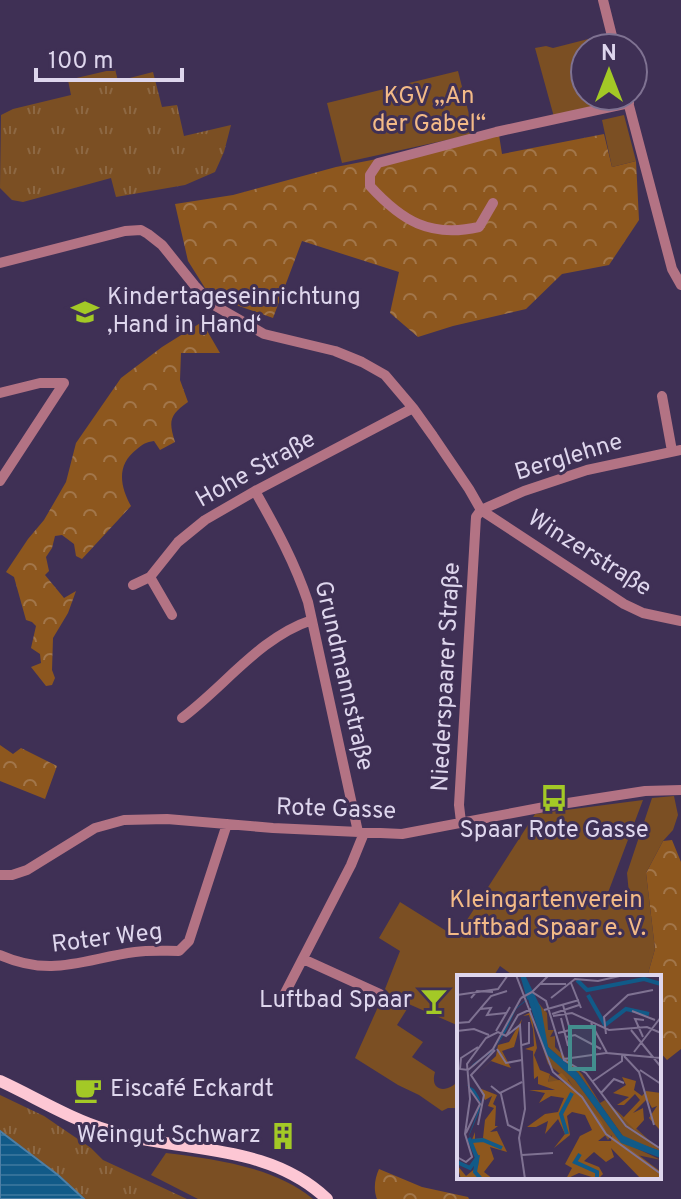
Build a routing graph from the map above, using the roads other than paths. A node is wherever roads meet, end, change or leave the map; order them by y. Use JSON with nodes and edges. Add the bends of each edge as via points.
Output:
{"nodes":[{"id":1,"x":603,"y":0,"type":"edge"},
{"id":2,"x":611,"y":32,"type":"edge"},
{"id":3,"x":576,"y":112,"type":"edge"},
{"id":4,"x":631,"y":112,"type":"edge"},
{"id":5,"x":493,"y":203,"type":"dead end"},
{"id":6,"x":0,"y":263,"type":"edge"},
{"id":7,"x":681,"y":285,"type":"edge"},
{"id":8,"x":0,"y":393,"type":"edge"},
{"id":9,"x":662,"y":396,"type":"dead end"},
{"id":10,"x":413,"y":408,"type":"junction"},
{"id":11,"x":676,"y":450,"type":"edge"},
{"id":12,"x":0,"y":481,"type":"edge"},
{"id":13,"x":255,"y":491,"type":"junction"},
{"id":14,"x":481,"y":510,"type":"junction"},
{"id":15,"x":498,"y":521,"type":"junction"},
{"id":16,"x":475,"y":533,"type":"junction"},
{"id":17,"x":150,"y":577,"type":"junction"},
{"id":18,"x":133,"y":585,"type":"dead end"},
{"id":19,"x":172,"y":615,"type":"dead end"},
{"id":20,"x":312,"y":620,"type":"junction"},
{"id":21,"x":681,"y":621,"type":"edge"},
{"id":22,"x":182,"y":718,"type":"dead end"},
{"id":23,"x":681,"y":790,"type":"edge"},
{"id":24,"x":461,"y":822,"type":"junction"},
{"id":25,"x":227,"y":824,"type":"junction"},
{"id":26,"x":361,"y":833,"type":"junction"},
{"id":27,"x":0,"y":875,"type":"edge"},
{"id":28,"x":0,"y":955,"type":"edge"},
{"id":29,"x":303,"y":959,"type":"junction"},
{"id":30,"x":380,"y":994,"type":"dead end"},
{"id":31,"x":284,"y":995,"type":"dead end"},
{"id":32,"x":0,"y":1081,"type":"edge"},
{"id":33,"x":327,"y":1199,"type":"edge"}],
"edges":[{"from":1,"to":2,"type":"street"},
{"from":3,"to":5,"type":"street","via":[[378,163],[370,175],[370,186],[390,207],[419,225],[457,232],[479,227]]},
{"from":4,"to":7,"type":"street","via":[[672,269]]},
{"from":6,"to":10,"type":"street","via":[[141,230],[162,245],[212,304],[264,334],[362,362],[385,375]]},
{"from":8,"to":12,"type":"street","via":[[64,383]]},
{"from":9,"to":11,"type":"street","name":"Berglehne"},
{"from":10,"to":13,"type":"street","name":"Hohe Straße"},
{"from":10,"to":14,"type":"street"},
{"from":11,"to":14,"type":"street","name":"Berglehne","via":[[564,477]]},
{"from":13,"to":17,"type":"street","name":"Hohe Straße","via":[[188,533]]},
{"from":13,"to":20,"type":"street","name":"Grundmannstraße","via":[[299,573]]},
{"from":14,"to":15,"type":"street","name":"Winzerstraße"},
{"from":14,"to":16,"type":"street","name":"Niederspaarer Straße"},
{"from":15,"to":16,"type":"street","name":"Niederspaarer Straße"},
{"from":15,"to":21,"type":"street","name":"Winzerstraße","via":[[633,609]]},
{"from":16,"to":24,"type":"street","name":"Niederspaarer Straße"},
{"from":17,"to":18,"type":"street","name":"Hohe Straße"},
{"from":17,"to":19,"type":"street"},
{"from":20,"to":22,"type":"street","via":[[263,648]]},
{"from":20,"to":26,"type":"street","name":"Grundmannstraße"},
{"from":23,"to":24,"type":"street","name":"Rote Gasse","via":[[645,791]]},
{"from":24,"to":26,"type":"street","name":"Rote Gasse","via":[[402,834]]},
{"from":25,"to":26,"type":"street","name":"Rote Gasse"},
{"from":25,"to":27,"type":"street","name":"Rote Gasse","via":[[124,820],[95,828],[27,870]]},
{"from":25,"to":28,"type":"street","name":"Roter Weg","via":[[189,941],[179,951],[135,952],[50,967]]},
{"from":26,"to":29,"type":"street","via":[[351,865]]},
{"from":29,"to":30,"type":"street"},
{"from":29,"to":31,"type":"street"},
{"from":32,"to":33,"type":"main road","via":[[105,1130],[274,1165]]}]}
